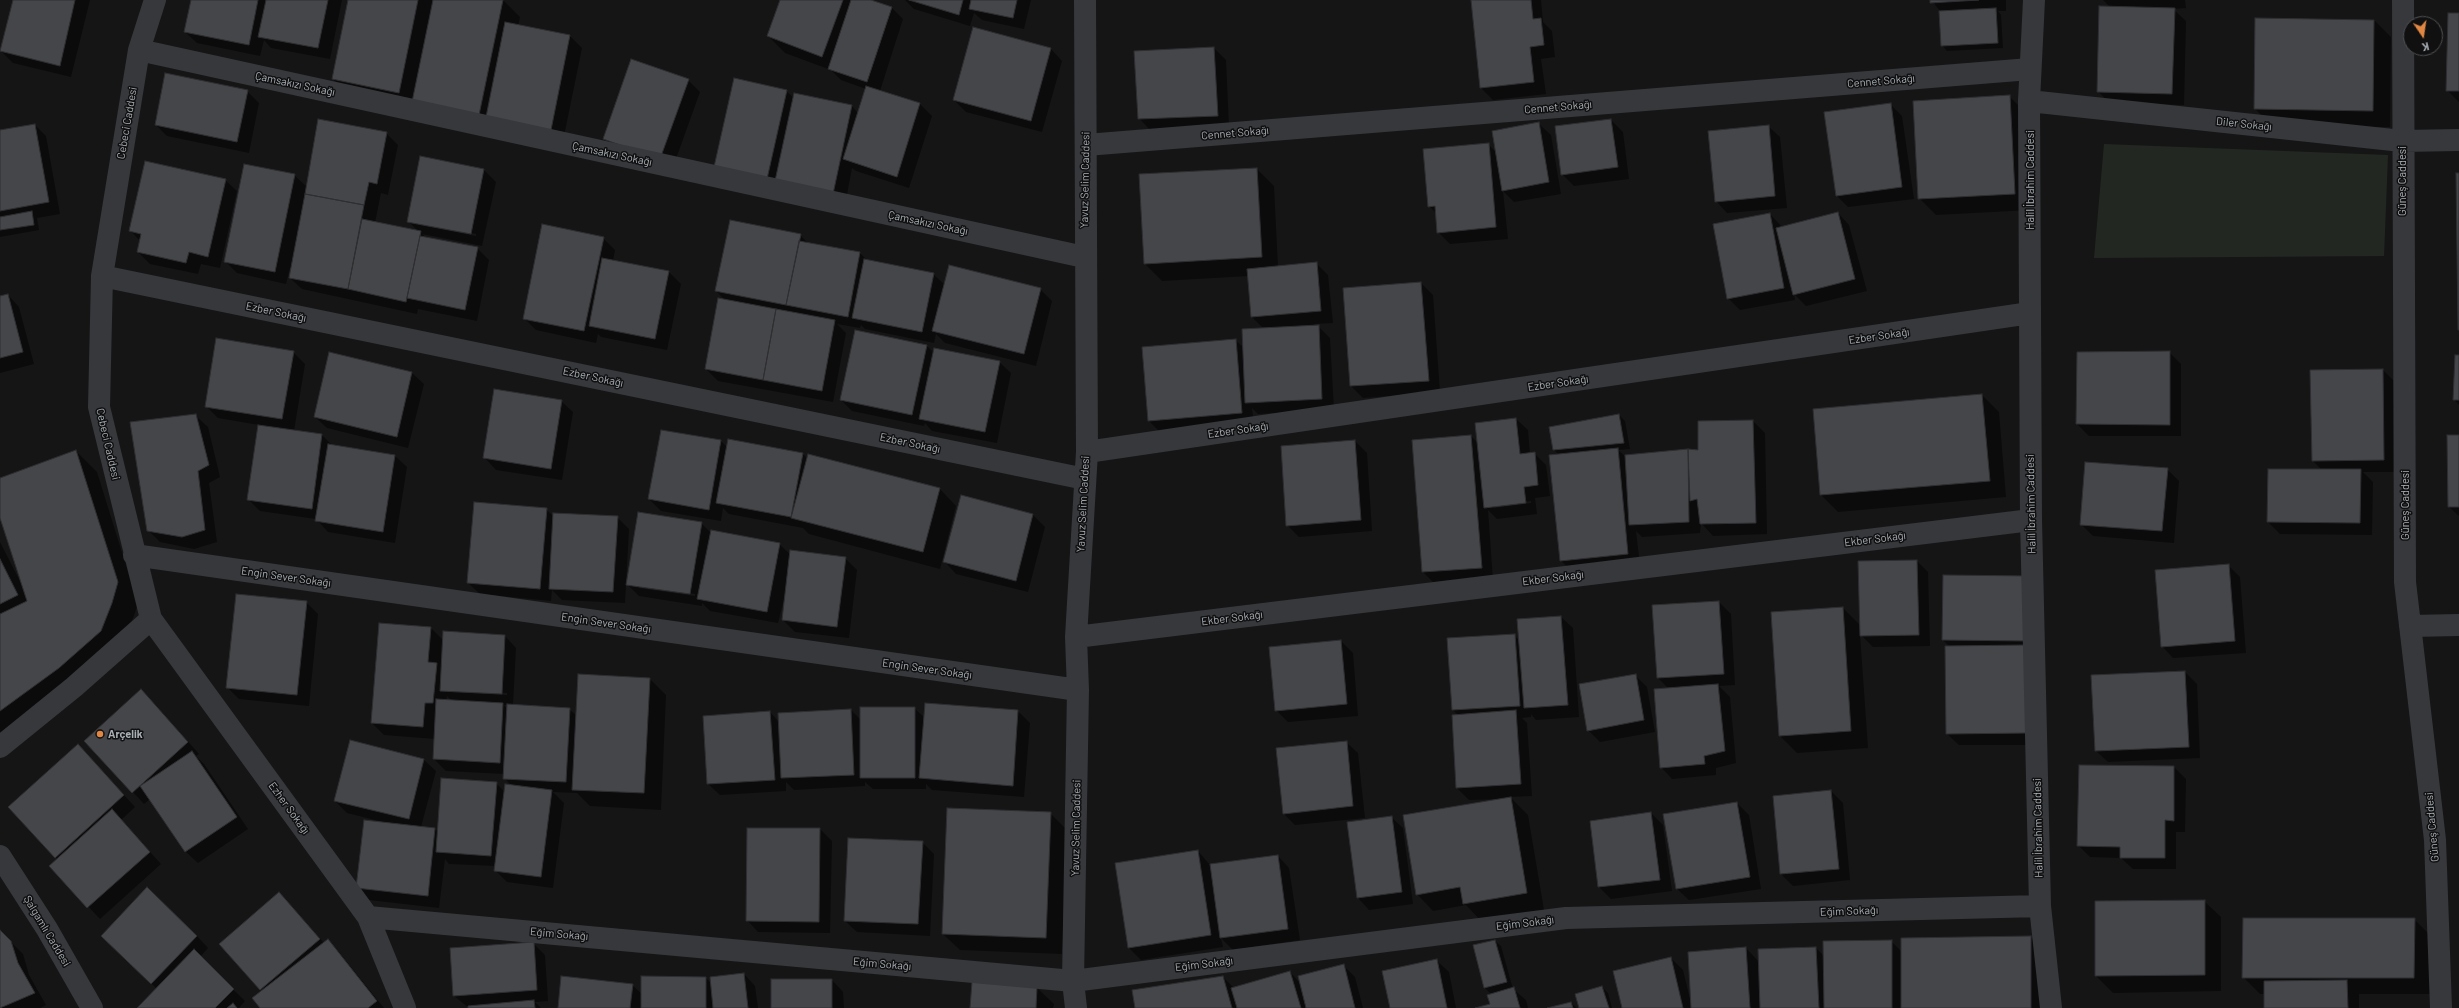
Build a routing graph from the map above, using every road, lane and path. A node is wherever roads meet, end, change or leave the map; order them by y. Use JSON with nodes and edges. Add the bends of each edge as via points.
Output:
{"nodes":[{"id":1,"x":155,"y":0,"type":"edge"},
{"id":2,"x":1085,"y":0,"type":"edge"},
{"id":3,"x":2034,"y":0,"type":"edge"},
{"id":4,"x":2402,"y":0,"type":"edge"},
{"id":5,"x":140,"y":50,"type":"junction"},
{"id":6,"x":2030,"y":69,"type":"junction"},
{"id":7,"x":2030,"y":101,"type":"junction"},
{"id":8,"x":2459,"y":140,"type":"edge"},
{"id":9,"x":2402,"y":141,"type":"junction"},
{"id":10,"x":1086,"y":145,"type":"junction"},
{"id":11,"x":1084,"y":257,"type":"junction"},
{"id":12,"x":102,"y":276,"type":"junction"},
{"id":13,"x":2030,"y":313,"type":"junction"},
{"id":14,"x":1087,"y":452,"type":"junction"},
{"id":15,"x":1084,"y":479,"type":"junction"},
{"id":16,"x":2031,"y":520,"type":"junction"},
{"id":17,"x":134,"y":556,"type":"junction"},
{"id":18,"x":151,"y":619,"type":"junction"},
{"id":19,"x":2459,"y":625,"type":"edge"},
{"id":20,"x":2410,"y":626,"type":"junction"},
{"id":21,"x":1076,"y":637,"type":"junction"},
{"id":22,"x":1078,"y":690,"type":"junction"},
{"id":23,"x":0,"y":747,"type":"edge"},
{"id":24,"x":0,"y":856,"type":"edge"},
{"id":25,"x":2040,"y":906,"type":"junction"},
{"id":26,"x":368,"y":916,"type":"junction"},
{"id":27,"x":1073,"y":981,"type":"junction"},
{"id":28,"x":92,"y":1008,"type":"edge"},
{"id":29,"x":406,"y":1008,"type":"edge"},
{"id":30,"x":1076,"y":1008,"type":"edge"},
{"id":31,"x":2051,"y":1008,"type":"edge"},
{"id":32,"x":2441,"y":1008,"type":"edge"}],
"edges":[{"from":1,"to":5,"type":"street","name":"Cebeci Caddesi"},
{"from":2,"to":10,"type":"street","name":"Yavuz Selim Caddesi"},
{"from":3,"to":6,"type":"street","name":"Halil İbrahim Caddesi"},
{"from":4,"to":9,"type":"street","name":"Güneş Caddesi"},
{"from":5,"to":11,"type":"street","name":"Çamsakızı Sokağı"},
{"from":5,"to":12,"type":"street","name":"Cebeci Caddesi"},
{"from":6,"to":7,"type":"street","name":"Halil İbrahim Caddesi"},
{"from":6,"to":10,"type":"street","name":"Cennet Sokağı"},
{"from":7,"to":9,"type":"street","name":"Diler Sokağı"},
{"from":7,"to":13,"type":"street","name":"Halil İbrahim Caddesi"},
{"from":8,"to":9,"type":"street","name":"Diler Sokağı"},
{"from":9,"to":20,"type":"street","name":"Güneş Caddesi","via":[[2405,582]]},
{"from":10,"to":11,"type":"street","name":"Yavuz Selim Caddesi"},
{"from":11,"to":14,"type":"street","name":"Yavuz Selim Caddesi"},
{"from":12,"to":15,"type":"street","name":"Ezber Sokağı"},
{"from":12,"to":17,"type":"street","name":"Cebeci Caddesi","via":[[99,407]]},
{"from":13,"to":14,"type":"street","name":"Ezber Sokağı"},
{"from":13,"to":16,"type":"street","name":"Halil İbrahim Caddesi"},
{"from":14,"to":15,"type":"street","name":"Yavuz Selim Caddesi"},
{"from":15,"to":21,"type":"street","name":"Yavuz Selim Caddesi"},
{"from":16,"to":21,"type":"street","name":"Ekber Sokağı"},
{"from":16,"to":25,"type":"street","name":"Halil İbrahim Caddesi"},
{"from":17,"to":18,"type":"street","name":"Cebeci Caddesi"},
{"from":17,"to":22,"type":"street","name":"Engin Sever Sokağı"},
{"from":18,"to":23,"type":"street","via":[[74,687]]},
{"from":18,"to":26,"type":"street","name":"Ezher Sokağı"},
{"from":19,"to":20,"type":"street"},
{"from":20,"to":32,"type":"street","name":"Güneş Caddesi","via":[[2435,840]]},
{"from":21,"to":22,"type":"street","name":"Yavuz Selim Caddesi"},
{"from":22,"to":27,"type":"street","name":"Yavuz Selim Caddesi"},
{"from":24,"to":28,"type":"street","name":"Şalgamlı Caddesi","via":[[48,929]]},
{"from":25,"to":27,"type":"street","name":"Eğim Sokağı","via":[[1566,918]]},
{"from":25,"to":31,"type":"street","name":"Halil İbrahim Caddesi"},
{"from":26,"to":27,"type":"street","name":"Eğim Sokağı"},
{"from":26,"to":29,"type":"street","name":"Ezher Sokağı"},
{"from":27,"to":30,"type":"street","name":"Yavuz Selim Caddesi"}]}
